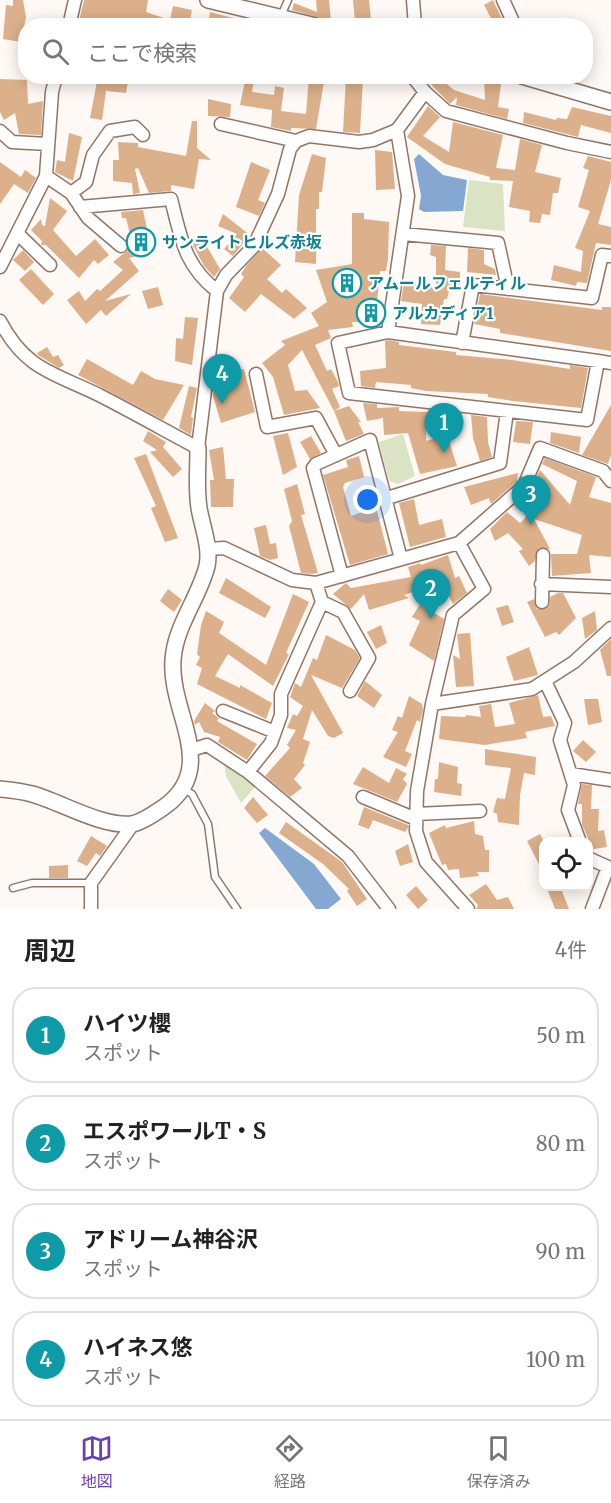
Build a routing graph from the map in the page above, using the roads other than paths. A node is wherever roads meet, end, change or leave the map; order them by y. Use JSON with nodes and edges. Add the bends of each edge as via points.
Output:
{"nodes":[{"id":1,"x":75,"y":0,"type":"edge"},
{"id":2,"x":208,"y":0,"type":"edge"},
{"id":3,"x":288,"y":0,"type":"edge"},
{"id":4,"x":413,"y":0,"type":"edge"},
{"id":5,"x":503,"y":0,"type":"edge"},
{"id":6,"x":281,"y":16,"type":"junction"},
{"id":7,"x":71,"y":18,"type":"edge"},
{"id":8,"x":288,"y":18,"type":"edge"},
{"id":9,"x":414,"y":18,"type":"edge"},
{"id":10,"x":511,"y":18,"type":"edge"},
{"id":11,"x":55,"y":84,"type":"edge"},
{"id":12,"x":418,"y":84,"type":"edge"},
{"id":13,"x":555,"y":84,"type":"edge"},
{"id":14,"x":425,"y":92,"type":"junction"},
{"id":15,"x":611,"y":102,"type":"edge"},
{"id":16,"x":221,"y":124,"type":"dead end"},
{"id":17,"x":397,"y":130,"type":"junction"},
{"id":18,"x":0,"y":131,"type":"edge"},
{"id":19,"x":143,"y":135,"type":"dead end"},
{"id":20,"x":296,"y":141,"type":"junction"},
{"id":21,"x":48,"y":144,"type":"junction"},
{"id":22,"x":611,"y":152,"type":"edge"},
{"id":23,"x":46,"y":176,"type":"junction"},
{"id":24,"x":71,"y":193,"type":"junction"},
{"id":25,"x":80,"y":207,"type":"junction"},
{"id":26,"x":18,"y":234,"type":"junction"},
{"id":27,"x":403,"y":234,"type":"junction"},
{"id":28,"x":121,"y":246,"type":"dead end"},
{"id":29,"x":611,"y":256,"type":"edge"},
{"id":30,"x":50,"y":265,"type":"dead end"},
{"id":31,"x":0,"y":267,"type":"edge"},
{"id":32,"x":508,"y":289,"type":"junction"},
{"id":33,"x":217,"y":291,"type":"junction"},
{"id":34,"x":0,"y":321,"type":"edge"},
{"id":35,"x":388,"y":333,"type":"junction"},
{"id":36,"x":462,"y":343,"type":"junction"},
{"id":37,"x":605,"y":362,"type":"edge"},
{"id":38,"x":256,"y":374,"type":"dead end"},
{"id":39,"x":507,"y":411,"type":"junction"},
{"id":40,"x":198,"y":448,"type":"junction"},
{"id":41,"x":336,"y":455,"type":"junction"},
{"id":42,"x":611,"y":481,"type":"edge"},
{"id":43,"x":384,"y":499,"type":"junction"},
{"id":44,"x":459,"y":543,"type":"junction"},
{"id":45,"x":207,"y":549,"type":"junction"},
{"id":46,"x":543,"y":555,"type":"dead end"},
{"id":47,"x":401,"y":560,"type":"junction"},
{"id":48,"x":342,"y":576,"type":"junction"},
{"id":49,"x":316,"y":583,"type":"junction"},
{"id":50,"x":541,"y":584,"type":"junction"},
{"id":51,"x":611,"y":587,"type":"edge"},
{"id":52,"x":322,"y":602,"type":"junction"},
{"id":53,"x":542,"y":602,"type":"dead end"},
{"id":54,"x":611,"y":628,"type":"edge"},
{"id":55,"x":545,"y":681,"type":"junction"},
{"id":56,"x":350,"y":691,"type":"dead end"},
{"id":57,"x":432,"y":704,"type":"junction"},
{"id":58,"x":223,"y":711,"type":"dead end"},
{"id":59,"x":275,"y":732,"type":"junction"},
{"id":60,"x":191,"y":750,"type":"junction"},
{"id":61,"x":248,"y":772,"type":"junction"},
{"id":62,"x":571,"y":774,"type":"junction"},
{"id":63,"x":611,"y":780,"type":"edge"},
{"id":64,"x":182,"y":788,"type":"junction"},
{"id":65,"x":0,"y":789,"type":"edge"},
{"id":66,"x":363,"y":797,"type":"dead end"},
{"id":67,"x":480,"y":811,"type":"dead end"},
{"id":68,"x":416,"y":816,"type":"junction"},
{"id":69,"x":133,"y":824,"type":"junction"},
{"id":70,"x":578,"y":837,"type":"edge"},
{"id":71,"x":593,"y":860,"type":"edge"},
{"id":72,"x":90,"y":883,"type":"junction"},
{"id":73,"x":13,"y":888,"type":"dead end"},
{"id":74,"x":92,"y":909,"type":"edge"},
{"id":75,"x":237,"y":909,"type":"edge"},
{"id":76,"x":389,"y":909,"type":"edge"},
{"id":77,"x":468,"y":909,"type":"edge"},
{"id":78,"x":592,"y":909,"type":"edge"}],
"edges":[{"from":1,"to":7,"type":"street"},
{"from":2,"to":6,"type":"street"},
{"from":3,"to":6,"type":"lane"},
{"from":4,"to":9,"type":"street"},
{"from":5,"to":10,"type":"street"},
{"from":6,"to":8,"type":"street"},
{"from":11,"to":21,"type":"street"},
{"from":12,"to":14,"type":"street"},
{"from":13,"to":15,"type":"street"},
{"from":14,"to":17,"type":"street"},
{"from":14,"to":22,"type":"street","via":[[446,111]]},
{"from":16,"to":20,"type":"street"},
{"from":17,"to":20,"type":"street","via":[[360,142],[309,136]]},
{"from":17,"to":27,"type":"street","via":[[408,196]]},
{"from":18,"to":21,"type":"street","via":[[12,142]]},
{"from":19,"to":24,"type":"street","via":[[135,127],[110,130],[93,154],[86,182]]},
{"from":20,"to":33,"type":"street","via":[[254,246],[226,275]]},
{"from":21,"to":23,"type":"street"},
{"from":23,"to":24,"type":"street"},
{"from":23,"to":26,"type":"street"},
{"from":24,"to":25,"type":"street"},
{"from":25,"to":28,"type":"street"},
{"from":25,"to":33,"type":"street","via":[[171,199],[186,257],[201,279]]},
{"from":26,"to":30,"type":"street"},
{"from":26,"to":31,"type":"street"},
{"from":27,"to":32,"type":"street","via":[[498,243]]},
{"from":27,"to":35,"type":"street"},
{"from":29,"to":32,"type":"street","via":[[602,255],[592,298]]},
{"from":32,"to":36,"type":"street","via":[[473,285]]},
{"from":33,"to":40,"type":"street"},
{"from":34,"to":40,"type":"street","via":[[16,346],[55,377],[98,394]]},
{"from":35,"to":36,"type":"street"},
{"from":35,"to":39,"type":"street","via":[[338,343],[349,393]]},
{"from":36,"to":37,"type":"street"},
{"from":37,"to":39,"type":"street","via":[[587,420]]},
{"from":38,"to":41,"type":"street","via":[[267,427],[316,418]]},
{"from":39,"to":43,"type":"street","via":[[500,463]]},
{"from":40,"to":45,"type":"street","via":[[197,488]]},
{"from":41,"to":43,"type":"street","via":[[370,440]]},
{"from":41,"to":48,"type":"street","via":[[313,468]]},
{"from":42,"to":44,"type":"street","via":[[603,471],[540,447],[524,486]]},
{"from":43,"to":47,"type":"street"},
{"from":44,"to":47,"type":"street"},
{"from":44,"to":57,"type":"street","via":[[484,589],[453,615]]},
{"from":45,"to":49,"type":"street","via":[[224,548],[292,580]]},
{"from":45,"to":60,"type":"street","via":[[208,564],[177,637],[173,659],[174,688]]},
{"from":46,"to":50,"type":"street"},
{"from":47,"to":48,"type":"street"},
{"from":48,"to":49,"type":"street"},
{"from":49,"to":52,"type":"street"},
{"from":50,"to":51,"type":"street"},
{"from":50,"to":53,"type":"street"},
{"from":52,"to":56,"type":"street","via":[[343,612],[369,658]]},
{"from":52,"to":59,"type":"street","via":[[281,694],[281,715]]},
{"from":54,"to":55,"type":"street","via":[[574,662]]},
{"from":55,"to":57,"type":"street","via":[[532,689]]},
{"from":55,"to":62,"type":"street","via":[[565,723],[560,740]]},
{"from":57,"to":68,"type":"street"},
{"from":58,"to":59,"type":"street"},
{"from":59,"to":61,"type":"street"},
{"from":60,"to":61,"type":"street","via":[[207,745]]},
{"from":60,"to":64,"type":"street","via":[[192,766]]},
{"from":61,"to":76,"type":"street","via":[[348,856]]},
{"from":62,"to":63,"type":"street"},
{"from":62,"to":70,"type":"street","via":[[574,785],[568,810]]},
{"from":64,"to":69,"type":"street","via":[[173,800]]},
{"from":64,"to":75,"type":"lane","via":[[192,794],[208,824],[215,877]]},
{"from":65,"to":69,"type":"street","via":[[30,793],[88,814]]},
{"from":66,"to":68,"type":"street"},
{"from":67,"to":68,"type":"street"},
{"from":68,"to":77,"type":"street","via":[[416,831],[426,862]]},
{"from":69,"to":72,"type":"street"},
{"from":71,"to":78,"type":"street","via":[[608,867]]},
{"from":72,"to":73,"type":"lane","via":[[32,883]]},
{"from":72,"to":74,"type":"street"}]}
